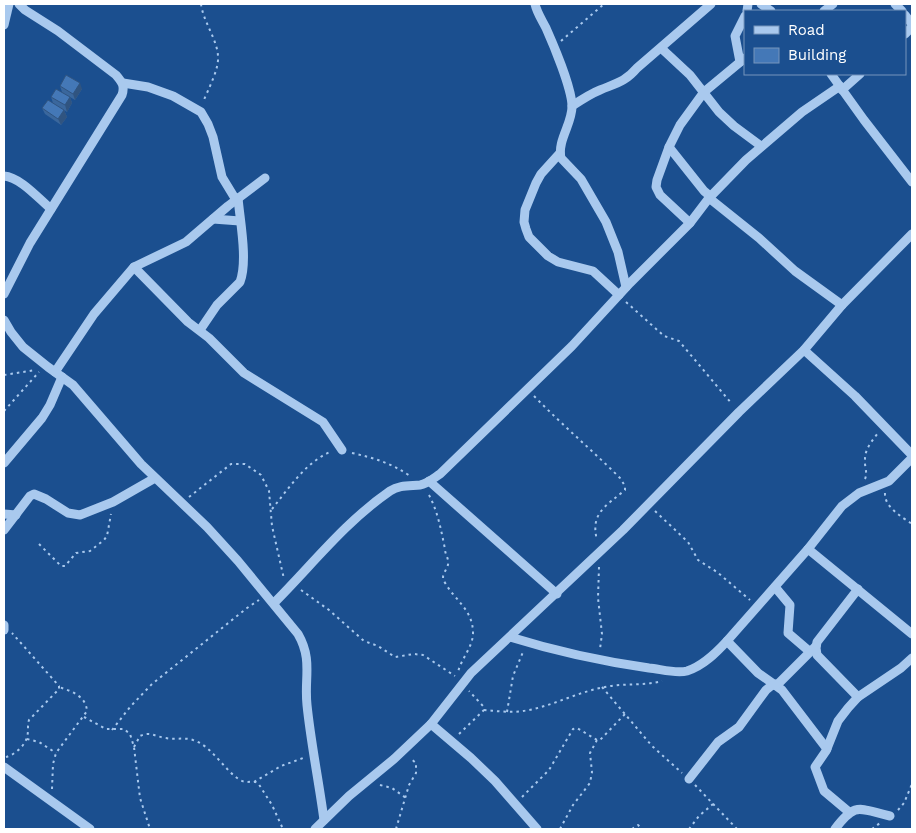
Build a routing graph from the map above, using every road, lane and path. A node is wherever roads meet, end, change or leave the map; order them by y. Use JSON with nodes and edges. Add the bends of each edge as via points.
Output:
{"nodes":[{"id":1,"x":9,"y":4,"type":"edge"},
{"id":2,"x":19,"y":4,"type":"edge"},
{"id":3,"x":200,"y":4,"type":"edge"},
{"id":4,"x":535,"y":4,"type":"edge"},
{"id":5,"x":604,"y":4,"type":"edge"},
{"id":6,"x":711,"y":4,"type":"edge"},
{"id":7,"x":744,"y":18,"type":"edge"},
{"id":8,"x":4,"y":25,"type":"edge"},
{"id":9,"x":554,"y":48,"type":"junction"},
{"id":10,"x":661,"y":48,"type":"junction"},
{"id":11,"x":742,"y":60,"type":"edge"},
{"id":12,"x":832,"y":75,"type":"edge"},
{"id":13,"x":859,"y":75,"type":"edge"},
{"id":14,"x":123,"y":84,"type":"junction"},
{"id":15,"x":841,"y":88,"type":"junction"},
{"id":16,"x":704,"y":92,"type":"junction"},
{"id":17,"x":572,"y":106,"type":"junction"},
{"id":18,"x":199,"y":111,"type":"junction"},
{"id":19,"x":761,"y":146,"type":"junction"},
{"id":20,"x":668,"y":147,"type":"junction"},
{"id":21,"x":560,"y":153,"type":"junction"},
{"id":22,"x":4,"y":176,"type":"edge"},
{"id":23,"x":265,"y":178,"type":"dead end"},
{"id":24,"x":912,"y":182,"type":"edge"},
{"id":25,"x":710,"y":197,"type":"junction"},
{"id":26,"x":237,"y":199,"type":"junction"},
{"id":27,"x":52,"y":210,"type":"junction"},
{"id":28,"x":213,"y":219,"type":"junction"},
{"id":29,"x":240,"y":221,"type":"junction"},
{"id":30,"x":690,"y":223,"type":"junction"},
{"id":31,"x":912,"y":234,"type":"edge"},
{"id":32,"x":134,"y":267,"type":"junction"},
{"id":33,"x":626,"y":287,"type":"junction"},
{"id":34,"x":4,"y":294,"type":"edge"},
{"id":35,"x":619,"y":295,"type":"junction"},
{"id":36,"x":842,"y":305,"type":"junction"},
{"id":37,"x":4,"y":320,"type":"edge"},
{"id":38,"x":200,"y":330,"type":"junction"},
{"id":39,"x":804,"y":350,"type":"junction"},
{"id":40,"x":58,"y":374,"type":"junction"},
{"id":41,"x":4,"y":375,"type":"edge"},
{"id":42,"x":527,"y":389,"type":"junction"},
{"id":43,"x":4,"y":411,"type":"edge"},
{"id":44,"x":739,"y":412,"type":"junction"},
{"id":45,"x":880,"y":422,"type":"junction"},
{"id":46,"x":342,"y":450,"type":"junction"},
{"id":47,"x":912,"y":457,"type":"edge"},
{"id":48,"x":4,"y":463,"type":"edge"},
{"id":49,"x":155,"y":478,"type":"junction"},
{"id":50,"x":894,"y":478,"type":"junction"},
{"id":51,"x":426,"y":483,"type":"junction"},
{"id":52,"x":860,"y":493,"type":"junction"},
{"id":53,"x":113,"y":502,"type":"junction"},
{"id":54,"x":182,"y":502,"type":"junction"},
{"id":55,"x":648,"y":504,"type":"junction"},
{"id":56,"x":272,"y":509,"type":"junction"},
{"id":57,"x":4,"y":514,"type":"edge"},
{"id":58,"x":16,"y":515,"type":"junction"},
{"id":59,"x":912,"y":524,"type":"edge"},
{"id":60,"x":4,"y":530,"type":"edge"},
{"id":61,"x":39,"y":544,"type":"dead end"},
{"id":62,"x":808,"y":549,"type":"junction"},
{"id":63,"x":600,"y":552,"type":"junction"},
{"id":64,"x":775,"y":587,"type":"junction"},
{"id":65,"x":858,"y":589,"type":"junction"},
{"id":66,"x":286,"y":591,"type":"junction"},
{"id":67,"x":557,"y":594,"type":"junction"},
{"id":68,"x":267,"y":595,"type":"junction"},
{"id":69,"x":274,"y":603,"type":"junction"},
{"id":70,"x":759,"y":604,"type":"junction"},
{"id":71,"x":4,"y":626,"type":"edge"},
{"id":72,"x":4,"y":630,"type":"edge"},
{"id":73,"x":912,"y":634,"type":"edge"},
{"id":74,"x":510,"y":637,"type":"junction"},
{"id":75,"x":727,"y":641,"type":"junction"},
{"id":76,"x":526,"y":642,"type":"junction"},
{"id":77,"x":812,"y":649,"type":"junction"},
{"id":78,"x":912,"y":658,"type":"edge"},
{"id":79,"x":602,"y":662,"type":"junction"},
{"id":80,"x":667,"y":680,"type":"dead end"},
{"id":81,"x":462,"y":683,"type":"junction"},
{"id":82,"x":773,"y":685,"type":"junction"},
{"id":83,"x":59,"y":687,"type":"junction"},
{"id":84,"x":602,"y":687,"type":"junction"},
{"id":85,"x":858,"y":697,"type":"junction"},
{"id":86,"x":484,"y":710,"type":"junction"},
{"id":87,"x":507,"y":712,"type":"junction"},
{"id":88,"x":625,"y":714,"type":"junction"},
{"id":89,"x":84,"y":717,"type":"junction"},
{"id":90,"x":431,"y":724,"type":"junction"},
{"id":91,"x":112,"y":730,"type":"junction"},
{"id":92,"x":27,"y":739,"type":"junction"},
{"id":93,"x":597,"y":740,"type":"junction"},
{"id":94,"x":451,"y":741,"type":"junction"},
{"id":95,"x":134,"y":747,"type":"junction"},
{"id":96,"x":827,"y":749,"type":"junction"},
{"id":97,"x":402,"y":752,"type":"junction"},
{"id":98,"x":56,"y":753,"type":"junction"},
{"id":99,"x":314,"y":754,"type":"junction"},
{"id":100,"x":4,"y":757,"type":"edge"},
{"id":101,"x":4,"y":767,"type":"edge"},
{"id":102,"x":689,"y":779,"type":"junction"},
{"id":103,"x":367,"y":781,"type":"junction"},
{"id":104,"x":254,"y":782,"type":"junction"},
{"id":105,"x":406,"y":798,"type":"junction"},
{"id":106,"x":51,"y":802,"type":"junction"},
{"id":107,"x":515,"y":804,"type":"junction"},
{"id":108,"x":713,"y":804,"type":"junction"},
{"id":109,"x":849,"y":812,"type":"junction"},
{"id":110,"x":890,"y":816,"type":"dead end"},
{"id":111,"x":324,"y":820,"type":"junction"},
{"id":112,"x":90,"y":829,"type":"edge"},
{"id":113,"x":150,"y":829,"type":"edge"},
{"id":114,"x":282,"y":829,"type":"edge"},
{"id":115,"x":315,"y":829,"type":"edge"},
{"id":116,"x":396,"y":829,"type":"edge"},
{"id":117,"x":538,"y":829,"type":"edge"},
{"id":118,"x":560,"y":829,"type":"edge"},
{"id":119,"x":632,"y":829,"type":"edge"},
{"id":120,"x":642,"y":829,"type":"edge"},
{"id":121,"x":689,"y":829,"type":"edge"},
{"id":122,"x":737,"y":829,"type":"edge"},
{"id":123,"x":835,"y":829,"type":"edge"}],
"edges":[{"from":1,"to":8,"type":"street"},
{"from":2,"to":14,"type":"street","via":[[108,68]]},
{"from":3,"to":18,"type":"path","via":[[218,58]]},
{"from":4,"to":9,"type":"street"},
{"from":5,"to":9,"type":"path"},
{"from":6,"to":10,"type":"street"},
{"from":7,"to":11,"type":"street","via":[[735,36]]},
{"from":9,"to":17,"type":"street"},
{"from":10,"to":16,"type":"street"},
{"from":10,"to":17,"type":"street","via":[[621,83],[591,94]]},
{"from":11,"to":16,"type":"street"},
{"from":12,"to":15,"type":"street"},
{"from":13,"to":15,"type":"street"},
{"from":14,"to":18,"type":"street","via":[[173,96]]},
{"from":14,"to":27,"type":"street","via":[[122,96]]},
{"from":15,"to":19,"type":"street","via":[[802,112]]},
{"from":15,"to":24,"type":"street"},
{"from":16,"to":19,"type":"street","via":[[719,112]]},
{"from":16,"to":20,"type":"street"},
{"from":17,"to":21,"type":"street"},
{"from":18,"to":26,"type":"street","via":[[213,137],[222,177]]},
{"from":19,"to":25,"type":"street"},
{"from":20,"to":25,"type":"street"},
{"from":20,"to":30,"type":"street","via":[[656,187],[660,196]]},
{"from":21,"to":33,"type":"street","via":[[581,179],[606,222],[618,252]]},
{"from":21,"to":35,"type":"street","via":[[541,174],[525,210],[524,222],[529,237],[558,262],[593,271]]},
{"from":22,"to":27,"type":"street","via":[[21,183]]},
{"from":23,"to":26,"type":"street"},
{"from":25,"to":30,"type":"street"},
{"from":25,"to":36,"type":"street","via":[[795,271]]},
{"from":26,"to":28,"type":"street"},
{"from":26,"to":29,"type":"street"},
{"from":27,"to":34,"type":"street","via":[[30,243]]},
{"from":28,"to":29,"type":"street"},
{"from":28,"to":32,"type":"street","via":[[186,242]]},
{"from":29,"to":38,"type":"street","via":[[242,277]]},
{"from":30,"to":33,"type":"street"},
{"from":31,"to":36,"type":"street"},
{"from":32,"to":38,"type":"street"},
{"from":32,"to":40,"type":"street","via":[[94,314]]},
{"from":33,"to":35,"type":"street"},
{"from":35,"to":42,"type":"street"},
{"from":35,"to":44,"type":"path","via":[[664,336],[679,340]]},
{"from":36,"to":39,"type":"street"},
{"from":37,"to":40,"type":"street","via":[[23,346]]},
{"from":38,"to":46,"type":"street","via":[[244,373],[323,422]]},
{"from":39,"to":44,"type":"street"},
{"from":39,"to":45,"type":"street"},
{"from":40,"to":48,"type":"street","via":[[50,405]]},
{"from":40,"to":49,"type":"street","via":[[73,385]]},
{"from":41,"to":43,"type":"path","via":[[42,368]]},
{"from":42,"to":51,"type":"street","via":[[440,474]]},
{"from":42,"to":63,"type":"path","via":[[625,485],[625,490],[600,512],[595,521]]},
{"from":44,"to":55,"type":"street"},
{"from":45,"to":47,"type":"street"},
{"from":45,"to":52,"type":"path","via":[[864,460],[867,476]]},
{"from":46,"to":51,"type":"path","via":[[395,466]]},
{"from":46,"to":56,"type":"path","via":[[329,452],[309,466]]},
{"from":47,"to":50,"type":"street"},
{"from":49,"to":53,"type":"street"},
{"from":49,"to":54,"type":"street"},
{"from":50,"to":52,"type":"street"},
{"from":50,"to":59,"type":"path","via":[[885,497],[893,509]]},
{"from":51,"to":66,"type":"street","via":[[393,489],[371,505]]},
{"from":51,"to":66,"type":"path","via":[[443,532],[448,561],[443,580],[466,608],[472,622],[472,641],[459,668],[459,678],[422,656],[397,657],[364,641],[302,591]]},
{"from":51,"to":67,"type":"street"},
{"from":52,"to":62,"type":"street","via":[[842,506]]},
{"from":53,"to":58,"type":"street","via":[[80,515],[68,513],[34,494]]},
{"from":53,"to":61,"type":"path","via":[[104,540],[92,550],[76,554],[67,565],[61,566]]},
{"from":54,"to":56,"type":"path","via":[[222,470],[240,462],[251,466],[265,480]]},
{"from":54,"to":68,"type":"street"},
{"from":55,"to":63,"type":"street"},
{"from":55,"to":70,"type":"path","via":[[688,542],[698,560]]},
{"from":56,"to":66,"type":"path","via":[[272,526]]},
{"from":57,"to":58,"type":"street"},
{"from":58,"to":60,"type":"street"},
{"from":62,"to":64,"type":"street"},
{"from":62,"to":65,"type":"street"},
{"from":63,"to":67,"type":"street"},
{"from":63,"to":79,"type":"path","via":[[598,598]]},
{"from":64,"to":70,"type":"street"},
{"from":64,"to":77,"type":"street","via":[[790,605],[787,631]]},
{"from":65,"to":73,"type":"street"},
{"from":65,"to":77,"type":"street"},
{"from":66,"to":69,"type":"street"},
{"from":67,"to":74,"type":"street"},
{"from":68,"to":69,"type":"street"},
{"from":68,"to":91,"type":"path","via":[[246,608],[152,684]]},
{"from":69,"to":99,"type":"street","via":[[298,634],[306,652],[307,703]]},
{"from":70,"to":75,"type":"street"},
{"from":71,"to":72,"type":"street"},
{"from":71,"to":83,"type":"path"},
{"from":74,"to":76,"type":"street"},
{"from":74,"to":81,"type":"street"},
{"from":75,"to":79,"type":"street","via":[[702,663],[683,671]]},
{"from":75,"to":82,"type":"street"},
{"from":76,"to":79,"type":"street"},
{"from":76,"to":87,"type":"path","via":[[513,677]]},
{"from":77,"to":82,"type":"street","via":[[779,683]]},
{"from":77,"to":85,"type":"street"},
{"from":78,"to":85,"type":"street"},
{"from":80,"to":84,"type":"path"},
{"from":81,"to":86,"type":"path"},
{"from":81,"to":90,"type":"street"},
{"from":82,"to":96,"type":"street","via":[[782,690]]},
{"from":82,"to":102,"type":"street","via":[[739,727],[718,742]]},
{"from":83,"to":89,"type":"path","via":[[74,692],[84,702],[88,709]]},
{"from":83,"to":92,"type":"path","via":[[28,722]]},
{"from":84,"to":87,"type":"path","via":[[530,710]]},
{"from":84,"to":88,"type":"path"},
{"from":85,"to":96,"type":"street","via":[[842,715]]},
{"from":86,"to":87,"type":"path"},
{"from":86,"to":94,"type":"path"},
{"from":88,"to":93,"type":"path","via":[[604,738]]},
{"from":88,"to":102,"type":"path","via":[[652,746]]},
{"from":89,"to":91,"type":"path"},
{"from":89,"to":98,"type":"path"},
{"from":90,"to":94,"type":"street"},
{"from":90,"to":97,"type":"street"},
{"from":91,"to":95,"type":"path","via":[[127,731]]},
{"from":92,"to":98,"type":"path","via":[[39,742]]},
{"from":92,"to":100,"type":"path","via":[[15,753]]},
{"from":93,"to":107,"type":"path","via":[[577,728],[573,729],[549,770]]},
{"from":93,"to":118,"type":"path","via":[[590,753],[590,783]]},
{"from":94,"to":107,"type":"street"},
{"from":95,"to":104,"type":"path","via":[[140,736],[147,733],[193,739],[240,780]]},
{"from":95,"to":113,"type":"path","via":[[140,798]]},
{"from":96,"to":109,"type":"street","via":[[816,770],[826,793]]},
{"from":97,"to":103,"type":"street"},
{"from":97,"to":105,"type":"path","via":[[414,761],[417,768]]},
{"from":98,"to":106,"type":"path"},
{"from":99,"to":104,"type":"path","via":[[281,766]]},
{"from":99,"to":111,"type":"street"},
{"from":101,"to":106,"type":"street"},
{"from":102,"to":108,"type":"path"},
{"from":103,"to":105,"type":"path","via":[[392,788]]},
{"from":103,"to":111,"type":"street"},
{"from":104,"to":114,"type":"path","via":[[263,789]]},
{"from":105,"to":116,"type":"path"},
{"from":106,"to":112,"type":"street"},
{"from":107,"to":117,"type":"street"},
{"from":108,"to":121,"type":"path"},
{"from":108,"to":122,"type":"path"},
{"from":109,"to":110,"type":"street","via":[[858,809]]},
{"from":109,"to":123,"type":"street"},
{"from":111,"to":115,"type":"street"},
{"from":119,"to":120,"type":"path","via":[[638,825]]}]}
